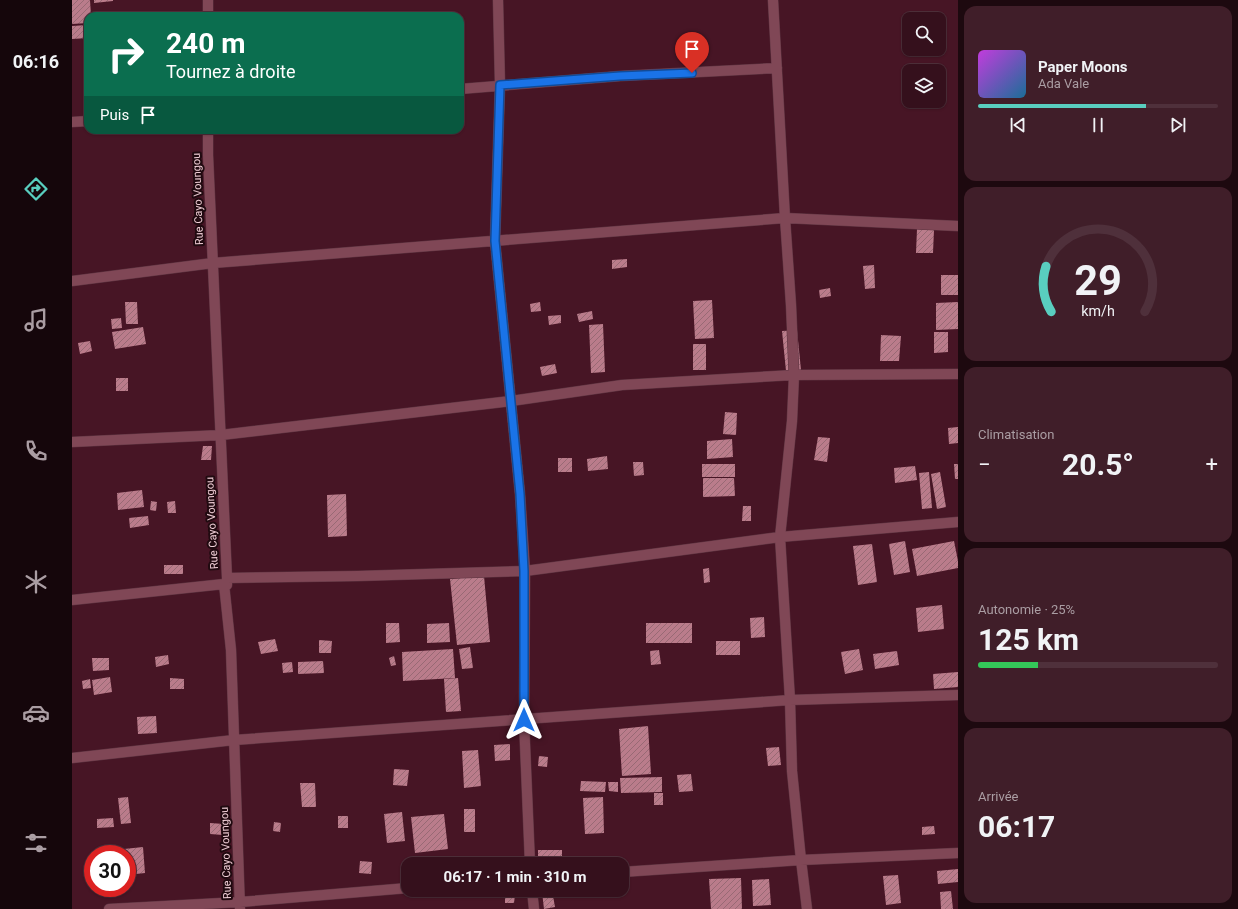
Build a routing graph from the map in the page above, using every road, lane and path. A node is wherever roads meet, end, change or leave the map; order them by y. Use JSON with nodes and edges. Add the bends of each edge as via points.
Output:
{"nodes":[{"id":1,"x":208,"y":0,"type":"edge"},
{"id":2,"x":498,"y":0,"type":"edge"},
{"id":3,"x":773,"y":0,"type":"edge"},
{"id":4,"x":208,"y":12,"type":"edge"},
{"id":5,"x":777,"y":68,"type":"junction"},
{"id":6,"x":500,"y":85,"type":"junction"},
{"id":7,"x":464,"y":89,"type":"edge"},
{"id":8,"x":84,"y":121,"type":"edge"},
{"id":9,"x":72,"y":122,"type":"edge"},
{"id":10,"x":208,"y":134,"type":"edge"},
{"id":11,"x":785,"y":218,"type":"junction"},
{"id":12,"x":958,"y":226,"type":"edge"},
{"id":13,"x":495,"y":241,"type":"junction"},
{"id":14,"x":213,"y":263,"type":"junction"},
{"id":15,"x":72,"y":281,"type":"edge"},
{"id":16,"x":958,"y":374,"type":"edge"},
{"id":17,"x":794,"y":375,"type":"junction"},
{"id":18,"x":511,"y":401,"type":"junction"},
{"id":19,"x":220,"y":435,"type":"junction"},
{"id":20,"x":72,"y":442,"type":"edge"},
{"id":21,"x":958,"y":522,"type":"edge"},
{"id":22,"x":780,"y":536,"type":"junction"},
{"id":23,"x":524,"y":571,"type":"junction"},
{"id":24,"x":225,"y":581,"type":"junction"},
{"id":25,"x":72,"y":600,"type":"edge"},
{"id":26,"x":958,"y":696,"type":"edge"},
{"id":27,"x":790,"y":700,"type":"junction"},
{"id":28,"x":524,"y":720,"type":"junction"},
{"id":29,"x":234,"y":740,"type":"junction"},
{"id":30,"x":72,"y":758,"type":"edge"},
{"id":31,"x":958,"y":853,"type":"edge"},
{"id":32,"x":530,"y":857,"type":"edge"},
{"id":33,"x":801,"y":860,"type":"junction"},
{"id":34,"x":629,"y":872,"type":"edge"},
{"id":35,"x":401,"y":889,"type":"edge"},
{"id":36,"x":533,"y":897,"type":"edge"},
{"id":37,"x":240,"y":906,"type":"edge"},
{"id":38,"x":109,"y":909,"type":"edge"},
{"id":39,"x":534,"y":909,"type":"edge"},
{"id":40,"x":807,"y":909,"type":"edge"}],
"edges":[{"from":1,"to":4,"type":"street"},
{"from":2,"to":6,"type":"street"},
{"from":3,"to":5,"type":"street"},
{"from":5,"to":6,"type":"street"},
{"from":5,"to":11,"type":"street"},
{"from":6,"to":7,"type":"street"},
{"from":6,"to":13,"type":"street"},
{"from":8,"to":9,"type":"street"},
{"from":10,"to":14,"type":"street","name":"Rue Cayo Voungou"},
{"from":11,"to":12,"type":"street"},
{"from":11,"to":13,"type":"street"},
{"from":11,"to":17,"type":"street"},
{"from":13,"to":14,"type":"street"},
{"from":13,"to":18,"type":"street"},
{"from":14,"to":15,"type":"street"},
{"from":14,"to":19,"type":"street","name":"Rue Cayo Voungou"},
{"from":16,"to":17,"type":"street"},
{"from":17,"to":18,"type":"street","via":[[622,385]]},
{"from":17,"to":22,"type":"street"},
{"from":18,"to":19,"type":"street"},
{"from":18,"to":23,"type":"street"},
{"from":19,"to":20,"type":"street"},
{"from":19,"to":24,"type":"street","name":"Rue Cayo Voungou"},
{"from":21,"to":22,"type":"street"},
{"from":22,"to":23,"type":"street"},
{"from":22,"to":27,"type":"street"},
{"from":23,"to":24,"type":"street"},
{"from":23,"to":28,"type":"street"},
{"from":24,"to":25,"type":"street"},
{"from":24,"to":29,"type":"street","name":"Rue Cayo Voungou","via":[[231,650]]},
{"from":26,"to":27,"type":"street"},
{"from":27,"to":28,"type":"street"},
{"from":27,"to":33,"type":"street","via":[[792,770]]},
{"from":28,"to":29,"type":"street"},
{"from":28,"to":32,"type":"street"},
{"from":29,"to":30,"type":"street"},
{"from":29,"to":37,"type":"street","name":"Rue Cayo Voungou"},
{"from":31,"to":33,"type":"street"},
{"from":33,"to":34,"type":"street"},
{"from":33,"to":40,"type":"street"},
{"from":35,"to":37,"type":"street"},
{"from":36,"to":39,"type":"street"},
{"from":37,"to":38,"type":"street"}]}
